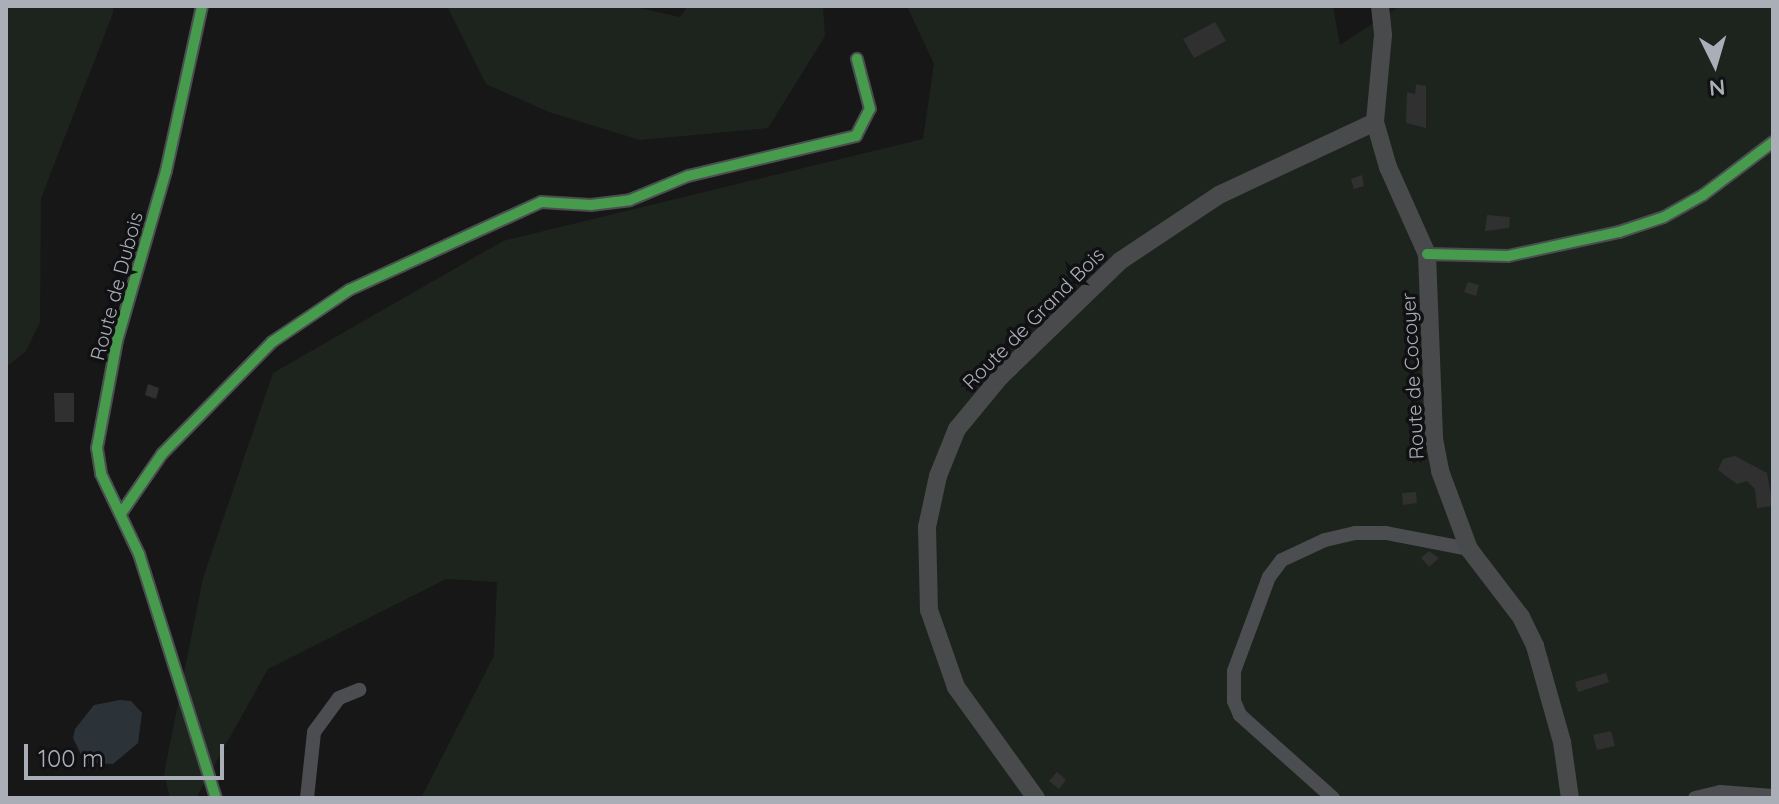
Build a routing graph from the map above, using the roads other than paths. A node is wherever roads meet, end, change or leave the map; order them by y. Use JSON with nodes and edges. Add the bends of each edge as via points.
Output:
{"nodes":[{"id":1,"x":202,"y":6,"type":"edge"},
{"id":2,"x":1380,"y":6,"type":"edge"},
{"id":3,"x":857,"y":59,"type":"dead end"},
{"id":4,"x":1375,"y":122,"type":"junction"},
{"id":5,"x":1773,"y":142,"type":"edge"},
{"id":6,"x":1427,"y":254,"type":"junction"},
{"id":7,"x":122,"y":512,"type":"junction"},
{"id":8,"x":1469,"y":549,"type":"junction"},
{"id":9,"x":359,"y":690,"type":"dead end"},
{"id":10,"x":1773,"y":796,"type":"edge"},
{"id":11,"x":216,"y":798,"type":"edge"},
{"id":12,"x":307,"y":798,"type":"edge"},
{"id":13,"x":1036,"y":798,"type":"edge"},
{"id":14,"x":1333,"y":798,"type":"edge"},
{"id":15,"x":1570,"y":798,"type":"edge"},
{"id":16,"x":1695,"y":798,"type":"edge"}],
"edges":[{"from":1,"to":7,"type":"street","name":"Route de Dubois","via":[[166,171],[117,341],[97,448],[101,474]]},
{"from":2,"to":4,"type":"main road","via":[[1383,35]]},
{"from":3,"to":7,"type":"street","via":[[870,109],[856,136],[688,176],[630,200],[591,205],[541,202],[349,290],[272,342],[162,454]]},
{"from":4,"to":6,"type":"main road","name":"Route de Cocoyer","via":[[1388,167]]},
{"from":4,"to":13,"type":"main road","name":"Route de Grand Bois","via":[[1219,195],[1120,261],[1000,377],[957,429],[938,476],[927,527],[929,610],[956,687]]},
{"from":5,"to":6,"type":"street","via":[[1703,195],[1664,217],[1619,232],[1508,256]]},
{"from":6,"to":8,"type":"main road","name":"Route de Cocoyer","via":[[1434,439],[1452,511]]},
{"from":7,"to":11,"type":"street","name":"Route de Dubois"},
{"from":8,"to":14,"type":"street","via":[[1386,533],[1355,533],[1282,560],[1269,577],[1234,671],[1234,701],[1240,715]]},
{"from":8,"to":15,"type":"main road","name":"Route de Cocoyer","via":[[1521,617],[1535,646],[1562,742]]},
{"from":9,"to":12,"type":"street","via":[[339,698],[314,732]]},
{"from":10,"to":16,"type":"street","via":[[1720,792]]}]}
